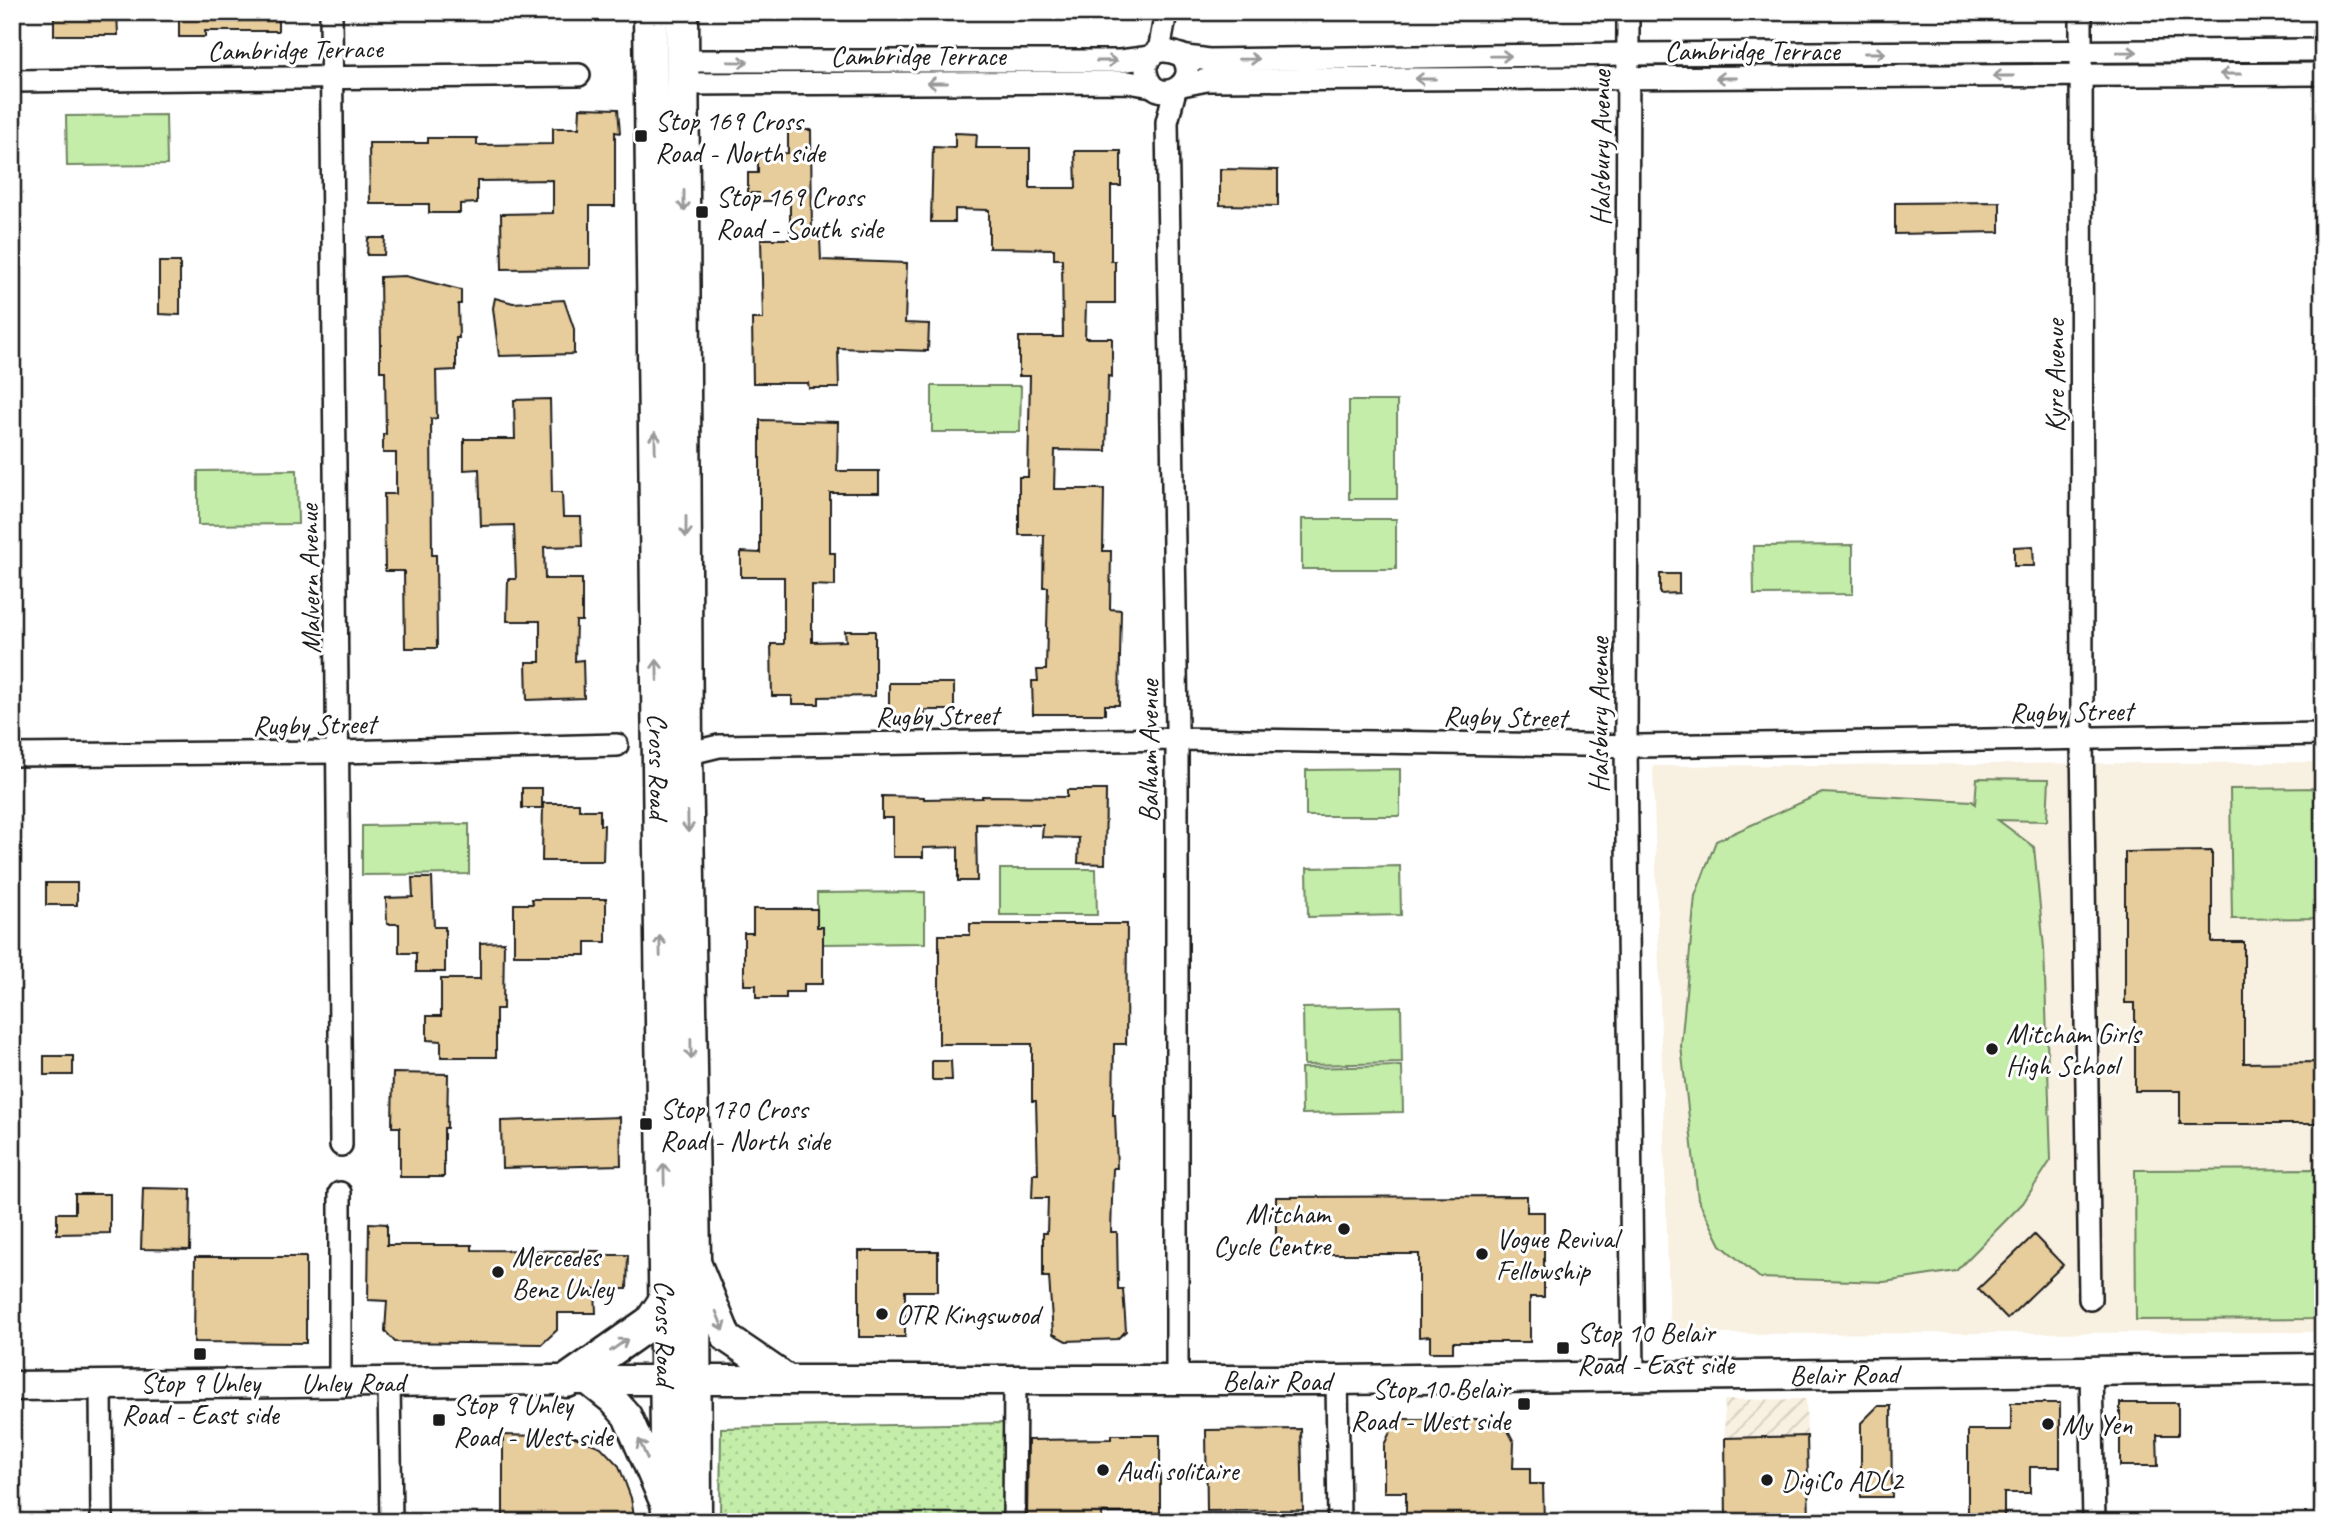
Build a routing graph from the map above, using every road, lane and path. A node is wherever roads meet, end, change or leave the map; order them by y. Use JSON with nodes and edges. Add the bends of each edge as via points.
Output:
{"nodes":[{"id":1,"x":331,"y":12,"type":"edge"},
{"id":2,"x":650,"y":12,"type":"edge"},
{"id":3,"x":682,"y":12,"type":"edge"},
{"id":4,"x":1628,"y":12,"type":"edge"},
{"id":5,"x":2081,"y":12,"type":"edge"},
{"id":6,"x":1166,"y":14,"type":"edge"},
{"id":7,"x":2323,"y":50,"type":"edge"},
{"id":8,"x":2266,"y":51,"type":"junction"},
{"id":9,"x":2082,"y":52,"type":"junction"},
{"id":10,"x":2197,"y":52,"type":"junction"},
{"id":11,"x":1933,"y":53,"type":"junction"},
{"id":12,"x":1167,"y":54,"type":"junction"},
{"id":13,"x":1628,"y":54,"type":"junction"},
{"id":14,"x":1756,"y":54,"type":"junction"},
{"id":15,"x":1819,"y":54,"type":"junction"},
{"id":16,"x":1394,"y":57,"type":"junction"},
{"id":17,"x":1469,"y":57,"type":"junction"},
{"id":18,"x":1329,"y":69,"type":"junction"},
{"id":19,"x":1078,"y":71,"type":"junction"},
{"id":20,"x":652,"y":73,"type":"junction"},
{"id":21,"x":683,"y":73,"type":"junction"},
{"id":22,"x":2267,"y":74,"type":"junction"},
{"id":23,"x":2323,"y":74,"type":"edge"},
{"id":24,"x":579,"y":75,"type":"dead end"},
{"id":25,"x":2082,"y":75,"type":"junction"},
{"id":26,"x":2197,"y":75,"type":"junction"},
{"id":27,"x":331,"y":76,"type":"junction"},
{"id":28,"x":1933,"y":76,"type":"junction"},
{"id":29,"x":1820,"y":77,"type":"junction"},
{"id":30,"x":1756,"y":78,"type":"junction"},
{"id":31,"x":1394,"y":79,"type":"junction"},
{"id":32,"x":1469,"y":79,"type":"junction"},
{"id":33,"x":1628,"y":79,"type":"junction"},
{"id":34,"x":12,"y":81,"type":"edge"},
{"id":35,"x":1167,"y":87,"type":"junction"},
{"id":36,"x":2323,"y":734,"type":"edge"},
{"id":37,"x":1177,"y":739,"type":"junction"},
{"id":38,"x":2082,"y":739,"type":"junction"},
{"id":39,"x":617,"y":745,"type":"dead end"},
{"id":40,"x":1626,"y":746,"type":"junction"},
{"id":41,"x":339,"y":752,"type":"junction"},
{"id":42,"x":686,"y":754,"type":"junction"},
{"id":43,"x":12,"y":755,"type":"edge"},
{"id":44,"x":341,"y":1145,"type":"dead end"},
{"id":45,"x":340,"y":1193,"type":"dead end"},
{"id":46,"x":694,"y":1258,"type":"junction"},
{"id":47,"x":2090,"y":1299,"type":"dead end"},
{"id":48,"x":665,"y":1301,"type":"junction"},
{"id":49,"x":2323,"y":1368,"type":"edge"},
{"id":50,"x":2091,"y":1370,"type":"junction"},
{"id":51,"x":1633,"y":1376,"type":"junction"},
{"id":52,"x":787,"y":1379,"type":"junction"},
{"id":53,"x":680,"y":1380,"type":"junction"},
{"id":54,"x":1015,"y":1380,"type":"junction"},
{"id":55,"x":1177,"y":1380,"type":"junction"},
{"id":56,"x":1337,"y":1380,"type":"junction"},
{"id":57,"x":578,"y":1381,"type":"junction"},
{"id":58,"x":340,"y":1383,"type":"junction"},
{"id":59,"x":389,"y":1383,"type":"junction"},
{"id":60,"x":101,"y":1385,"type":"junction"},
{"id":61,"x":12,"y":1386,"type":"edge"},
{"id":62,"x":677,"y":1519,"type":"edge"},
{"id":63,"x":102,"y":1522,"type":"edge"},
{"id":64,"x":391,"y":1522,"type":"edge"},
{"id":65,"x":1014,"y":1522,"type":"edge"},
{"id":66,"x":1339,"y":1522,"type":"edge"},
{"id":67,"x":2094,"y":1522,"type":"edge"}],
"edges":[{"from":1,"to":27,"type":"street","name":"Malvern Avenue"},
{"from":2,"to":20,"type":"highway","name":"Cross Road"},
{"from":3,"to":21,"type":"highway","name":"Cross Road"},
{"from":4,"to":13,"type":"street","name":"Halsbury Avenue"},
{"from":5,"to":9,"type":"street","name":"Kyre Avenue"},
{"from":6,"to":12,"type":"street"},
{"from":7,"to":8,"type":"street","name":"Cambridge Terrace"},
{"from":8,"to":10,"type":"street","name":"Cambridge Terrace"},
{"from":8,"to":22,"type":"street"},
{"from":9,"to":10,"type":"street","name":"Cambridge Terrace","one_way":true},
{"from":9,"to":11,"type":"street","name":"Cambridge Terrace"},
{"from":9,"to":25,"type":"street","name":"Kyre Avenue"},
{"from":10,"to":26,"type":"street"},
{"from":15,"to":11,"type":"street","name":"Cambridge Terrace","one_way":true},
{"from":11,"to":28,"type":"street"},
{"from":12,"to":18,"type":"street","name":"Cambridge Terrace","one_way":true},
{"from":19,"to":12,"type":"street","name":"Cambridge Terrace","one_way":true},
{"from":12,"to":35,"type":"street","via":[[1187,66],[1185,79]]},
{"from":12,"to":35,"type":"street","via":[[1146,69],[1148,80]]},
{"from":13,"to":14,"type":"street","name":"Cambridge Terrace"},
{"from":17,"to":13,"type":"street","name":"Cambridge Terrace","one_way":true},
{"from":13,"to":33,"type":"street","name":"Halsbury Avenue"},
{"from":14,"to":15,"type":"street","name":"Cambridge Terrace"},
{"from":14,"to":30,"type":"street"},
{"from":15,"to":29,"type":"street"},
{"from":16,"to":17,"type":"street","name":"Cambridge Terrace"},
{"from":16,"to":18,"type":"street","name":"Cambridge Terrace"},
{"from":16,"to":31,"type":"street"},
{"from":17,"to":32,"type":"street"},
{"from":18,"to":31,"type":"street","name":"Cambridge Terrace"},
{"from":18,"to":35,"type":"street","name":"Cambridge Terrace"},
{"from":19,"to":21,"type":"street","name":"Cambridge Terrace"},
{"from":19,"to":35,"type":"street","name":"Cambridge Terrace"},
{"from":20,"to":21,"type":"highway"},
{"from":48,"to":20,"type":"highway","name":"Cross Road","one_way":true},
{"from":21,"to":42,"type":"highway","name":"Cross Road","one_way":true},
{"from":22,"to":23,"type":"street","name":"Cambridge Terrace"},
{"from":22,"to":26,"type":"street","name":"Cambridge Terrace","one_way":true},
{"from":24,"to":27,"type":"street","name":"Cambridge Terrace"},
{"from":25,"to":26,"type":"street","name":"Cambridge Terrace"},
{"from":25,"to":28,"type":"street","name":"Cambridge Terrace","one_way":true},
{"from":25,"to":38,"type":"street","name":"Kyre Avenue"},
{"from":27,"to":34,"type":"street","name":"Cambridge Terrace"},
{"from":27,"to":41,"type":"street","name":"Malvern Avenue"},
{"from":28,"to":29,"type":"street","name":"Cambridge Terrace"},
{"from":29,"to":30,"type":"street","name":"Cambridge Terrace"},
{"from":30,"to":33,"type":"street","name":"Cambridge Terrace","one_way":true},
{"from":32,"to":31,"type":"street","name":"Cambridge Terrace","one_way":true},
{"from":32,"to":33,"type":"street","name":"Cambridge Terrace"},
{"from":33,"to":40,"type":"street","name":"Halsbury Avenue"},
{"from":35,"to":37,"type":"street","name":"Balham Avenue"},
{"from":36,"to":38,"type":"street","name":"Rugby Street"},
{"from":37,"to":40,"type":"street","name":"Rugby Street"},
{"from":37,"to":42,"type":"street","name":"Rugby Street","via":[[719,746]]},
{"from":37,"to":55,"type":"street","name":"Balham Avenue"},
{"from":38,"to":40,"type":"street","name":"Rugby Street"},
{"from":38,"to":47,"type":"street","name":"Kyre Avenue"},
{"from":39,"to":41,"type":"street","name":"Rugby Street"},
{"from":40,"to":51,"type":"street","name":"Halsbury Avenue"},
{"from":41,"to":43,"type":"street","name":"Rugby Street"},
{"from":41,"to":44,"type":"street","name":"Malvern Avenue"},
{"from":42,"to":46,"type":"highway","name":"Cross Road","one_way":true},
{"from":45,"to":58,"type":"street"},
{"from":46,"to":52,"type":"main road","one_way":true,"via":[[727,1338]]},
{"from":46,"to":53,"type":"highway","name":"Cross Road"},
{"from":48,"to":53,"type":"highway","name":"Cross Road"},
{"from":57,"to":48,"type":"highway","one_way":true,"via":[[651,1322]]},
{"from":49,"to":50,"type":"main road","name":"Belair Road"},
{"from":50,"to":51,"type":"main road","name":"Belair Road"},
{"from":50,"to":67,"type":"street"},
{"from":51,"to":56,"type":"main road","name":"Belair Road"},
{"from":52,"to":53,"type":"main road","name":"Belair Road"},
{"from":52,"to":54,"type":"main road","name":"Belair Road"},
{"from":53,"to":57,"type":"main road","name":"Unley Road"},
{"from":53,"to":62,"type":"highway","name":"Cross Road"},
{"from":54,"to":55,"type":"main road","name":"Belair Road"},
{"from":54,"to":65,"type":"street"},
{"from":55,"to":56,"type":"main road","name":"Belair Road"},
{"from":56,"to":66,"type":"street"},
{"from":57,"to":59,"type":"main road","name":"Unley Road"},
{"from":62,"to":57,"type":"main road","one_way":true,"via":[[627,1416],[613,1401]]},
{"from":58,"to":59,"type":"main road","name":"Unley Road"},
{"from":58,"to":60,"type":"main road","name":"Unley Road"},
{"from":59,"to":64,"type":"street"},
{"from":60,"to":61,"type":"main road","name":"Unley Road"},
{"from":60,"to":63,"type":"street"}]}
